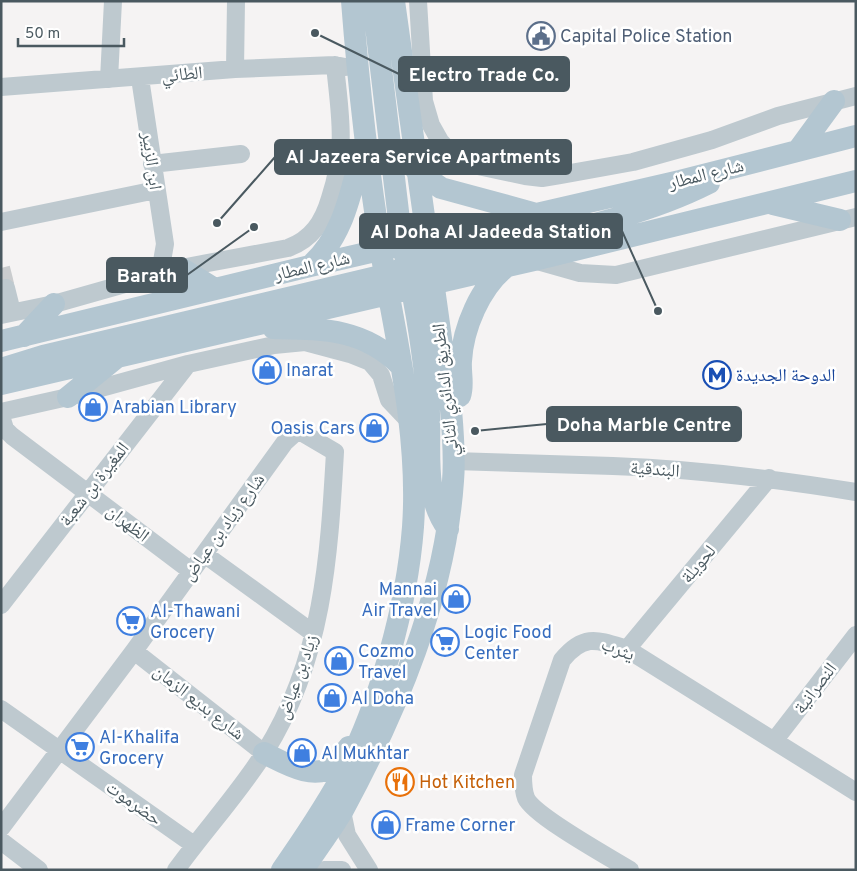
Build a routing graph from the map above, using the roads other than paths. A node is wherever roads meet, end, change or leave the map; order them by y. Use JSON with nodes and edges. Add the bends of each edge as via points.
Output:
{"nodes":[{"id":1,"x":112,"y":1,"type":"edge"},
{"id":2,"x":236,"y":1,"type":"edge"},
{"id":3,"x":352,"y":1,"type":"edge"},
{"id":4,"x":373,"y":1,"type":"edge"},
{"id":5,"x":418,"y":1,"type":"edge"},
{"id":6,"x":396,"y":5,"type":"edge"},
{"id":7,"x":334,"y":65,"type":"junction"},
{"id":8,"x":235,"y":69,"type":"junction"},
{"id":9,"x":140,"y":78,"type":"junction"},
{"id":10,"x":359,"y":78,"type":"junction"},
{"id":11,"x":109,"y":79,"type":"junction"},
{"id":12,"x":1,"y":87,"type":"edge"},
{"id":13,"x":856,"y":96,"type":"edge"},
{"id":14,"x":834,"y":101,"type":"junction"},
{"id":15,"x":367,"y":136,"type":"junction"},
{"id":16,"x":856,"y":136,"type":"edge"},
{"id":17,"x":799,"y":149,"type":"junction"},
{"id":18,"x":241,"y":154,"type":"dead end"},
{"id":19,"x":152,"y":164,"type":"junction"},
{"id":20,"x":746,"y":165,"type":"junction"},
{"id":21,"x":416,"y":170,"type":"junction"},
{"id":22,"x":856,"y":182,"type":"edge"},
{"id":23,"x":156,"y":190,"type":"junction"},
{"id":24,"x":770,"y":203,"type":"junction"},
{"id":25,"x":537,"y":214,"type":"junction"},
{"id":26,"x":848,"y":218,"type":"edge"},
{"id":27,"x":1,"y":222,"type":"edge"},
{"id":28,"x":426,"y":239,"type":"junction"},
{"id":29,"x":534,"y":260,"type":"junction"},
{"id":30,"x":310,"y":266,"type":"junction"},
{"id":31,"x":410,"y":266,"type":"junction"},
{"id":32,"x":507,"y":266,"type":"junction"},
{"id":33,"x":171,"y":271,"type":"junction"},
{"id":34,"x":387,"y":284,"type":"junction"},
{"id":35,"x":6,"y":288,"type":"dead end"},
{"id":36,"x":215,"y":289,"type":"junction"},
{"id":37,"x":54,"y":304,"type":"junction"},
{"id":38,"x":7,"y":314,"type":"edge"},
{"id":39,"x":240,"y":328,"type":"junction"},
{"id":40,"x":24,"y":336,"type":"junction"},
{"id":41,"x":1,"y":341,"type":"edge"},
{"id":42,"x":120,"y":355,"type":"junction"},
{"id":43,"x":188,"y":364,"type":"junction"},
{"id":44,"x":400,"y":364,"type":"junction"},
{"id":45,"x":1,"y":369,"type":"edge"},
{"id":46,"x":1,"y":384,"type":"edge"},
{"id":47,"x":68,"y":397,"type":"junction"},
{"id":48,"x":451,"y":410,"type":"junction"},
{"id":49,"x":1,"y":412,"type":"edge"},
{"id":50,"x":1,"y":416,"type":"edge"},
{"id":51,"x":409,"y":420,"type":"junction"},
{"id":52,"x":335,"y":452,"type":"joint"},
{"id":53,"x":454,"y":461,"type":"junction"},
{"id":54,"x":769,"y":478,"type":"junction"},
{"id":55,"x":88,"y":492,"type":"junction"},
{"id":56,"x":856,"y":492,"type":"edge"},
{"id":57,"x":448,"y":528,"type":"junction"},
{"id":58,"x":204,"y":554,"type":"junction"},
{"id":59,"x":191,"y":571,"type":"junction"},
{"id":60,"x":1,"y":605,"type":"edge"},
{"id":61,"x":314,"y":633,"type":"junction"},
{"id":62,"x":856,"y":635,"type":"edge"},
{"id":63,"x":627,"y":649,"type":"junction"},
{"id":64,"x":134,"y":651,"type":"junction"},
{"id":65,"x":1,"y":709,"type":"edge"},
{"id":66,"x":365,"y":723,"type":"junction"},
{"id":67,"x":774,"y":741,"type":"junction"},
{"id":68,"x":59,"y":750,"type":"junction"},
{"id":69,"x":264,"y":753,"type":"junction"},
{"id":70,"x":856,"y":792,"type":"edge"},
{"id":71,"x":342,"y":811,"type":"junction"},
{"id":72,"x":1,"y":828,"type":"edge"},
{"id":73,"x":1,"y":841,"type":"edge"},
{"id":74,"x":194,"y":845,"type":"junction"},
{"id":75,"x":39,"y":870,"type":"edge"},
{"id":76,"x":176,"y":870,"type":"edge"},
{"id":77,"x":282,"y":870,"type":"edge"},
{"id":78,"x":303,"y":870,"type":"edge"},
{"id":79,"x":324,"y":870,"type":"edge"},
{"id":80,"x":342,"y":870,"type":"edge"},
{"id":81,"x":370,"y":870,"type":"edge"},
{"id":82,"x":630,"y":870,"type":"edge"}],
"edges":[{"from":1,"to":11,"type":"street"},
{"from":2,"to":8,"type":"street"},
{"from":3,"to":10,"type":"main road","name":"الطريق الدائري الثاني"},
{"from":4,"to":31,"type":"main road"},
{"from":5,"to":14,"type":"street","name":"شارع المطار","via":[[424,101],[431,126],[451,153],[478,166],[525,176],[560,176],[633,162]]},
{"from":6,"to":21,"type":"main road","name":"الطريق الدائري الثاني"},
{"from":7,"to":8,"type":"street","name":"الطائي"},
{"from":7,"to":10,"type":"street","name":"الطائي","via":[[350,69]]},
{"from":7,"to":33,"type":"street","name":"شارع المطار","via":[[342,133],[341,156],[327,209],[316,230],[288,248]]},
{"from":8,"to":9,"type":"street","name":"الطائي"},
{"from":9,"to":11,"type":"street","name":"الطائي"},
{"from":9,"to":19,"type":"street","name":"ابن الزبير"},
{"from":10,"to":15,"type":"main road","name":"الطريق الدائري الثاني"},
{"from":11,"to":12,"type":"street","name":"الطائي"},
{"from":13,"to":14,"type":"street","name":"شارع المطار"},
{"from":14,"to":17,"type":"main road"},
{"from":15,"to":30,"type":"main road","via":[[338,231],[329,247]]},
{"from":15,"to":31,"type":"main road","name":"الطريق الدائري الثاني"},
{"from":16,"to":17,"type":"main road","name":"شارع المطار"},
{"from":17,"to":20,"type":"main road","name":"شارع المطار"},
{"from":18,"to":19,"type":"street"},
{"from":19,"to":23,"type":"street","name":"ابن الزبير"},
{"from":20,"to":25,"type":"main road","name":"شارع المطار"},
{"from":20,"to":31,"type":"main road","via":[[676,199],[639,212]]},
{"from":21,"to":25,"type":"main road","via":[[434,185],[449,191]]},
{"from":21,"to":28,"type":"main road","name":"الطريق الدائري الثاني"},
{"from":22,"to":24,"type":"main road","name":"شارع المطار"},
{"from":23,"to":27,"type":"street"},
{"from":23,"to":33,"type":"street","name":"ابن الزبير"},
{"from":24,"to":26,"type":"main road"},
{"from":24,"to":29,"type":"main road","name":"شارع المطار"},
{"from":25,"to":28,"type":"main road","name":"شارع المطار"},
{"from":26,"to":29,"type":"street","name":"شارع المطار","via":[[616,275],[580,273]]},
{"from":28,"to":31,"type":"main road","name":"الطريق الدائري الثاني"},
{"from":29,"to":32,"type":"main road","name":"شارع المطار"},
{"from":30,"to":31,"type":"main road","name":"شارع المطار"},
{"from":30,"to":36,"type":"main road","name":"شارع المطار"},
{"from":31,"to":32,"type":"main road","name":"شارع المطار"},
{"from":31,"to":34,"type":"main road","name":"شارع المطار"},
{"from":31,"to":34,"type":"main road","name":"الطريق الدائري الثاني"},
{"from":31,"to":48,"type":"main road","name":"الطريق الدائري الثاني"},
{"from":31,"to":57,"type":"main road","via":[[428,398],[431,495]]},
{"from":32,"to":48,"type":"main road","via":[[485,290],[466,333],[461,392]]},
{"from":33,"to":36,"type":"main road"},
{"from":33,"to":37,"type":"street","name":"شارع المطار"},
{"from":34,"to":39,"type":"main road","name":"شارع المطار"},
{"from":34,"to":44,"type":"main road","name":"الطريق الدائري الثاني"},
{"from":34,"to":45,"type":"main road","via":[[43,356]]},
{"from":35,"to":38,"type":"street"},
{"from":36,"to":40,"type":"main road","name":"شارع المطار"},
{"from":37,"to":38,"type":"street","name":"شارع المطار"},
{"from":37,"to":40,"type":"main road"},
{"from":39,"to":42,"type":"main road","name":"شارع المطار"},
{"from":39,"to":44,"type":"main road","via":[[339,332],[377,345]]},
{"from":40,"to":41,"type":"main road","name":"شارع المطار"},
{"from":42,"to":46,"type":"main road","name":"شارع المطار"},
{"from":42,"to":47,"type":"main road"},
{"from":43,"to":47,"type":"street"},
{"from":43,"to":51,"type":"street","via":[[290,342],[316,344],[370,362],[380,375],[389,400]]},
{"from":43,"to":55,"type":"street","name":"المغيرة بن شعبة"},
{"from":44,"to":51,"type":"main road","name":"الطريق الدائري الثاني"},
{"from":47,"to":49,"type":"street"},
{"from":48,"to":53,"type":"main road","name":"الطريق الدائري الثاني"},
{"from":50,"to":55,"type":"street","name":"الظهران","via":[[5,429],[12,436]]},
{"from":51,"to":66,"type":"main road","name":"الطريق الدائري الثاني","via":[[414,476],[413,526],[406,582],[381,678]]},
{"from":52,"to":58,"type":"street","name":"شارع زياد بن عياض","via":[[301,432],[291,436]]},
{"from":52,"to":61,"type":"street","name":"زياد بن عياض","via":[[329,550]]},
{"from":53,"to":54,"type":"street","name":"البندقية","via":[[615,466]]},
{"from":53,"to":57,"type":"main road","name":"الطريق الدائري الثاني"},
{"from":54,"to":56,"type":"street","name":"البندقية"},
{"from":54,"to":63,"type":"street","name":"لحويلة"},
{"from":55,"to":59,"type":"street","name":"الظهران"},
{"from":55,"to":60,"type":"street","name":"المغيرة بن شعبة"},
{"from":57,"to":71,"type":"main road","name":"الطريق الدائري الثاني","via":[[418,640],[382,730]]},
{"from":58,"to":59,"type":"street","name":"شارع زياد بن عياض"},
{"from":58,"to":61,"type":"street"},
{"from":59,"to":64,"type":"street","name":"شارع زياد بن عياض"},
{"from":61,"to":69,"type":"street","name":"زياد بن عياض","via":[[304,670]]},
{"from":62,"to":67,"type":"street","name":"النصرانية"},
{"from":63,"to":67,"type":"street","name":"يثرب"},
{"from":63,"to":82,"type":"street","name":"يثرب","via":[[600,640],[589,640],[572,647],[562,660],[523,775],[526,799],[533,807]]},
{"from":64,"to":68,"type":"street","name":"شارع زياد بن عياض"},
{"from":64,"to":69,"type":"street","name":"شارع بديع الزمان"},
{"from":65,"to":68,"type":"street","name":"حضرموت"},
{"from":66,"to":69,"type":"main road","via":[[333,766],[321,770],[290,767]]},
{"from":66,"to":77,"type":"main road","name":"الطريق الدائري الثاني","via":[[342,776]]},
{"from":67,"to":70,"type":"street","name":"يثرب"},
{"from":68,"to":72,"type":"street","name":"شارع زياد بن عياض"},
{"from":68,"to":74,"type":"street","name":"حضرموت"},
{"from":69,"to":74,"type":"street","name":"زياد بن عياض"},
{"from":71,"to":78,"type":"main road","name":"الطريق الدائري الثاني"},
{"from":71,"to":81,"type":"street","via":[[347,835]]},
{"from":73,"to":75,"type":"street"},
{"from":74,"to":76,"type":"street","name":"زياد بن عياض"},
{"from":79,"to":80,"type":"street"}]}
